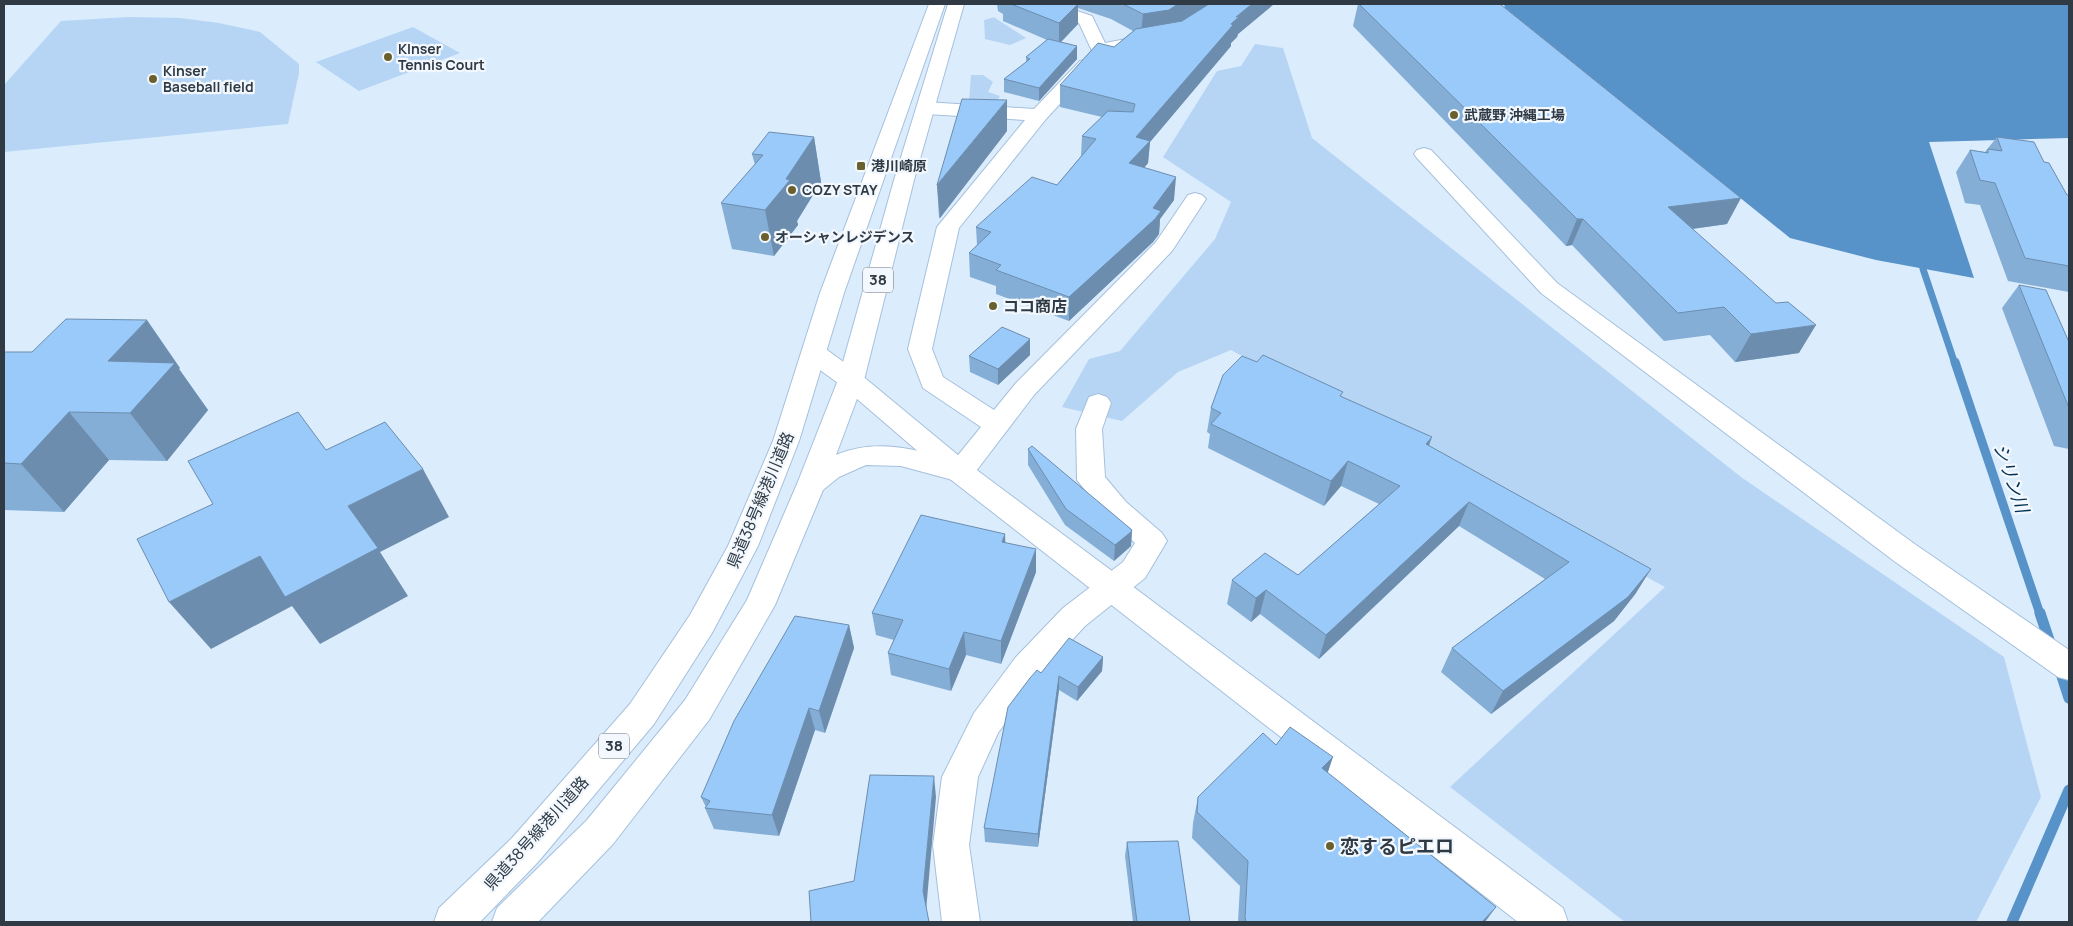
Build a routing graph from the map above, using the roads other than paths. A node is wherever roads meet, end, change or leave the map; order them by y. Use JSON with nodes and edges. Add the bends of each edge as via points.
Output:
{"nodes":[{"id":1,"x":937,"y":4,"type":"edge"},
{"id":2,"x":956,"y":4,"type":"edge"},
{"id":3,"x":1041,"y":4,"type":"edge"},
{"id":4,"x":1173,"y":36,"type":"edge"},
{"id":5,"x":1099,"y":49,"type":"junction"},
{"id":6,"x":926,"y":108,"type":"junction"},
{"id":7,"x":1039,"y":115,"type":"junction"},
{"id":8,"x":1424,"y":154,"type":"dead end"},
{"id":9,"x":1195,"y":199,"type":"dead end"},
{"id":10,"x":814,"y":353,"type":"junction"},
{"id":11,"x":850,"y":380,"type":"junction"},
{"id":12,"x":1098,"y":404,"type":"dead end"},
{"id":13,"x":997,"y":425,"type":"junction"},
{"id":14,"x":960,"y":472,"type":"junction"},
{"id":15,"x":812,"y":484,"type":"junction"},
{"id":16,"x":1113,"y":587,"type":"junction"},
{"id":17,"x":2069,"y":667,"type":"edge"},
{"id":18,"x":453,"y":922,"type":"edge"},
{"id":19,"x":511,"y":922,"type":"edge"},
{"id":20,"x":961,"y":922,"type":"edge"},
{"id":21,"x":1549,"y":922,"type":"edge"}],
"edges":[{"from":1,"to":10,"type":"street","name":"県道38号線港川道路","number":"38","via":[[832,294]]},
{"from":2,"to":6,"type":"street","number":"38"},
{"from":3,"to":5,"type":"street","via":[[1086,20]]},
{"from":4,"to":5,"type":"street"},
{"from":5,"to":7,"type":"street"},
{"from":6,"to":7,"type":"street"},
{"from":6,"to":11,"type":"street","number":"38"},
{"from":7,"to":13,"type":"street","via":[[948,227],[920,349],[932,382]]},
{"from":8,"to":17,"type":"street","via":[[1549,288],[1905,553]]},
{"from":9,"to":13,"type":"street","via":[[1164,246],[1025,389]]},
{"from":10,"to":11,"type":"street"},
{"from":10,"to":18,"type":"street","name":"県道38号線港川道路","number":"38","via":[[770,483],[739,553],[700,624],[642,714],[525,850]]},
{"from":11,"to":14,"type":"street"},
{"from":11,"to":15,"type":"street","number":"38"},
{"from":12,"to":16,"type":"street","via":[[1089,429],[1091,480],[1152,541],[1134,570]]},
{"from":13,"to":14,"type":"street"},
{"from":14,"to":15,"type":"street","via":[[904,455],[876,454],[845,461]]},
{"from":14,"to":16,"type":"street"},
{"from":15,"to":19,"type":"street","number":"38","via":[[760,605],[697,710],[600,832]]},
{"from":16,"to":20,"type":"street","via":[[1074,617],[1027,667],[986,723],[960,777],[951,845]]},
{"from":16,"to":21,"type":"street"}]}
